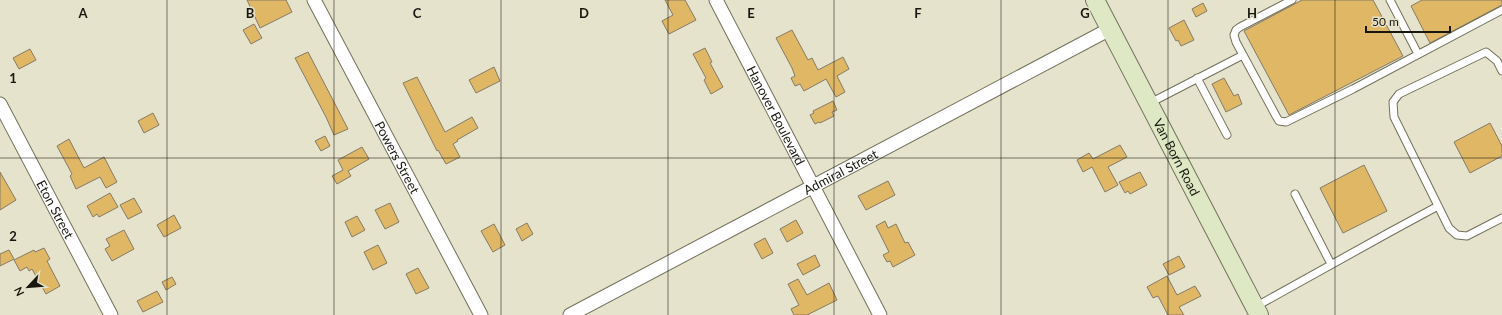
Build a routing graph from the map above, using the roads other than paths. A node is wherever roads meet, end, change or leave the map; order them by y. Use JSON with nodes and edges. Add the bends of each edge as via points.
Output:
{"nodes":[{"id":1,"x":314,"y":0,"type":"edge"},
{"id":2,"x":716,"y":0,"type":"edge"},
{"id":3,"x":1095,"y":0,"type":"edge"},
{"id":4,"x":1292,"y":0,"type":"edge"},
{"id":5,"x":1390,"y":0,"type":"edge"},
{"id":6,"x":1502,"y":10,"type":"edge"},
{"id":7,"x":1110,"y":30,"type":"junction"},
{"id":8,"x":1418,"y":54,"type":"junction"},
{"id":9,"x":1243,"y":55,"type":"junction"},
{"id":10,"x":1502,"y":71,"type":"edge"},
{"id":11,"x":1197,"y":78,"type":"junction"},
{"id":12,"x":0,"y":104,"type":"edge"},
{"id":13,"x":1148,"y":104,"type":"junction"},
{"id":14,"x":1227,"y":135,"type":"dead end"},
{"id":15,"x":813,"y":186,"type":"junction"},
{"id":16,"x":1295,"y":194,"type":"dead end"},
{"id":17,"x":1438,"y":206,"type":"junction"},
{"id":18,"x":1502,"y":218,"type":"edge"},
{"id":19,"x":1331,"y":264,"type":"junction"},
{"id":20,"x":1257,"y":311,"type":"edge"},
{"id":21,"x":107,"y":314,"type":"edge"},
{"id":22,"x":480,"y":315,"type":"edge"},
{"id":23,"x":570,"y":315,"type":"edge"},
{"id":24,"x":880,"y":315,"type":"edge"}],
"edges":[{"from":1,"to":22,"type":"street","name":"Powers Street"},
{"from":2,"to":15,"type":"street","name":"Hanover Boulevard"},
{"from":3,"to":7,"type":"main road","name":"Van Born Road"},
{"from":4,"to":9,"type":"lane","via":[[1236,30],[1234,35]]},
{"from":5,"to":8,"type":"lane"},
{"from":6,"to":8,"type":"lane"},
{"from":7,"to":13,"type":"main road","name":"Van Born Road"},
{"from":7,"to":15,"type":"street","name":"Admiral Street"},
{"from":8,"to":9,"type":"lane","via":[[1286,122],[1279,121]]},
{"from":9,"to":11,"type":"lane"},
{"from":10,"to":17,"type":"lane","via":[[1497,61],[1486,52],[1399,94],[1393,102],[1394,117]]},
{"from":11,"to":13,"type":"lane"},
{"from":11,"to":14,"type":"lane"},
{"from":12,"to":21,"type":"street","name":"Eton Street"},
{"from":13,"to":20,"type":"main road","name":"Van Born Road"},
{"from":15,"to":23,"type":"street","name":"Admiral Street"},
{"from":15,"to":24,"type":"street","name":"Hanover Boulevard"},
{"from":16,"to":19,"type":"lane"},
{"from":17,"to":18,"type":"lane","via":[[1449,228],[1457,235],[1467,236]]},
{"from":17,"to":19,"type":"lane"},
{"from":19,"to":20,"type":"lane"}]}
